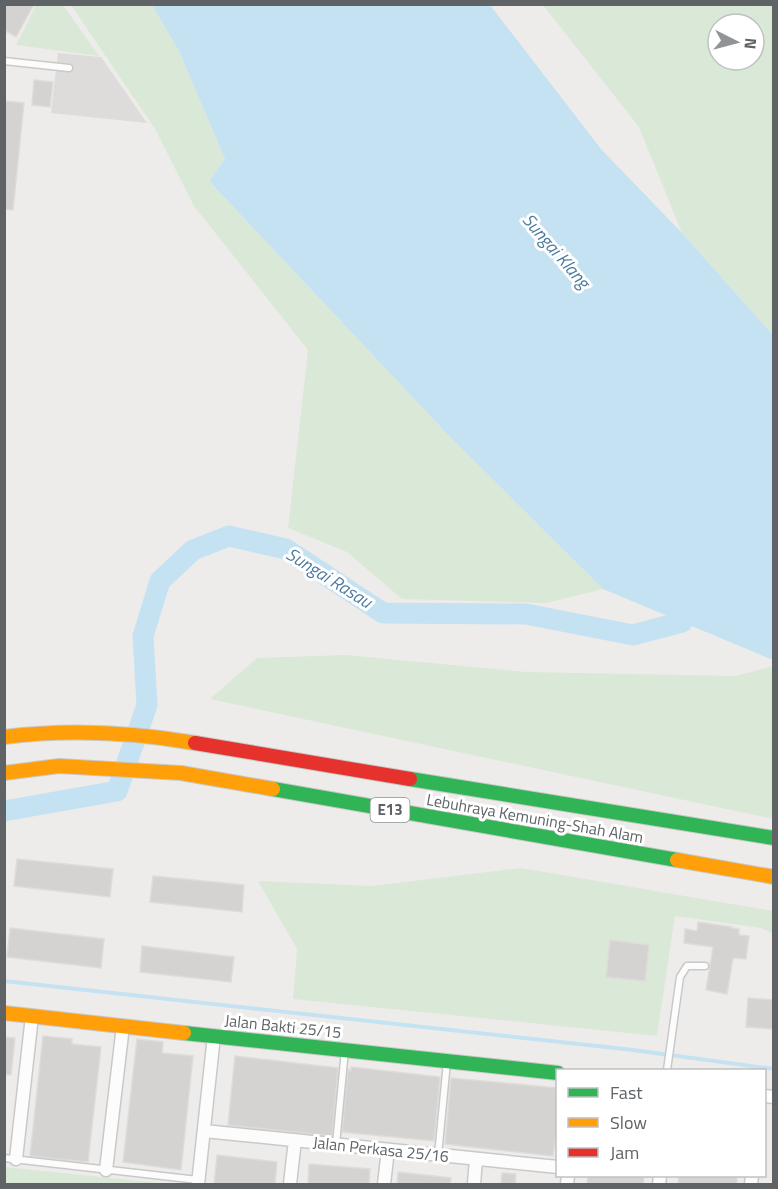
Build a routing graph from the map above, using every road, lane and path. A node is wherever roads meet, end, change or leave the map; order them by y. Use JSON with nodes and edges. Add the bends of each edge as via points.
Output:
{"nodes":[{"id":1,"x":4,"y":61,"type":"edge"},
{"id":2,"x":69,"y":68,"type":"dead end"},
{"id":3,"x":4,"y":737,"type":"edge"},
{"id":4,"x":4,"y":773,"type":"edge"},
{"id":5,"x":774,"y":838,"type":"edge"},
{"id":6,"x":774,"y":877,"type":"edge"},
{"id":7,"x":705,"y":966,"type":"dead end"},
{"id":8,"x":4,"y":1013,"type":"edge"},
{"id":9,"x":32,"y":1016,"type":"junction"},
{"id":10,"x":123,"y":1026,"type":"junction"},
{"id":11,"x":214,"y":1035,"type":"junction"},
{"id":12,"x":345,"y":1050,"type":"junction"},
{"id":13,"x":447,"y":1061,"type":"junction"},
{"id":14,"x":667,"y":1069,"type":"edge"},
{"id":15,"x":556,"y":1073,"type":"edge"},
{"id":16,"x":204,"y":1131,"type":"junction"},
{"id":17,"x":295,"y":1140,"type":"junction"},
{"id":18,"x":336,"y":1144,"type":"junction"},
{"id":19,"x":388,"y":1150,"type":"junction"},
{"id":20,"x":438,"y":1155,"type":"junction"},
{"id":21,"x":10,"y":1158,"type":"edge"},
{"id":22,"x":476,"y":1159,"type":"junction"},
{"id":23,"x":556,"y":1167,"type":"edge"},
{"id":24,"x":106,"y":1170,"type":"junction"},
{"id":25,"x":198,"y":1182,"type":"edge"},
{"id":26,"x":290,"y":1185,"type":"edge"},
{"id":27,"x":384,"y":1185,"type":"edge"},
{"id":28,"x":474,"y":1185,"type":"edge"}],
"edges":[{"from":1,"to":2,"type":"lane"},
{"from":3,"to":5,"type":"main road","name":"Lebuhraya Kemuning-Shah Alam","number":"E13","via":[[90,731],[186,740]]},
{"from":4,"to":6,"type":"main road","name":"Lebuhraya Kemuning-Shah Alam","number":"E13","via":[[59,766],[181,773]]},
{"from":7,"to":14,"type":"lane","via":[[687,966],[680,977]]},
{"from":8,"to":9,"type":"main road","name":"Jalan Bakti 25/15"},
{"from":9,"to":10,"type":"main road","name":"Jalan Bakti 25/15"},
{"from":9,"to":21,"type":"street"},
{"from":10,"to":11,"type":"main road","name":"Jalan Bakti 25/15"},
{"from":10,"to":24,"type":"street"},
{"from":11,"to":12,"type":"main road","name":"Jalan Bakti 25/15"},
{"from":11,"to":16,"type":"street"},
{"from":12,"to":13,"type":"main road","name":"Jalan Bakti 25/15"},
{"from":12,"to":18,"type":"lane"},
{"from":13,"to":15,"type":"main road","name":"Jalan Bakti 25/15"},
{"from":13,"to":20,"type":"lane"},
{"from":16,"to":17,"type":"street","name":"Jalan Perkasa 25/16"},
{"from":16,"to":25,"type":"street"},
{"from":17,"to":18,"type":"street","name":"Jalan Perkasa 25/16"},
{"from":17,"to":26,"type":"street"},
{"from":18,"to":19,"type":"street","name":"Jalan Perkasa 25/16"},
{"from":19,"to":20,"type":"street","name":"Jalan Perkasa 25/16"},
{"from":19,"to":27,"type":"street"},
{"from":20,"to":22,"type":"street","name":"Jalan Perkasa 25/16"},
{"from":21,"to":24,"type":"lane"},
{"from":22,"to":23,"type":"street","name":"Jalan Perkasa 25/16"},
{"from":22,"to":28,"type":"street"},
{"from":24,"to":25,"type":"lane"}]}
